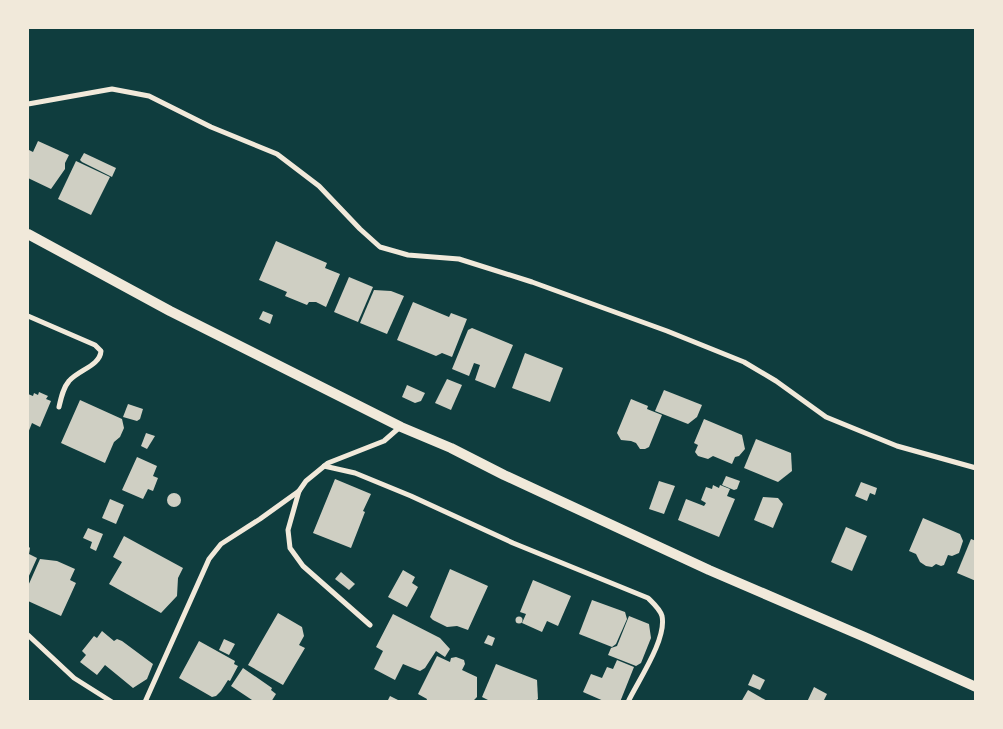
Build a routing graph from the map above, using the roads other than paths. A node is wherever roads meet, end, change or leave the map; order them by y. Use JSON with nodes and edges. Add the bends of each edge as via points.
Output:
{"nodes":[{"id":1,"x":28,"y":104,"type":"edge"},
{"id":2,"x":28,"y":234,"type":"edge"},
{"id":3,"x":28,"y":316,"type":"edge"},
{"id":4,"x":59,"y":407,"type":"dead end"},
{"id":5,"x":400,"y":427,"type":"junction"},
{"id":6,"x":324,"y":466,"type":"junction"},
{"id":7,"x":976,"y":468,"type":"edge"},
{"id":8,"x":299,"y":491,"type":"junction"},
{"id":9,"x":370,"y":625,"type":"dead end"},
{"id":10,"x":28,"y":635,"type":"edge"},
{"id":11,"x":976,"y":687,"type":"edge"},
{"id":12,"x":630,"y":700,"type":"edge"},
{"id":13,"x":112,"y":702,"type":"edge"},
{"id":14,"x":145,"y":702,"type":"edge"}],
"edges":[{"from":1,"to":7,"type":"street","via":[[112,88],[149,96],[211,127],[277,154],[319,186],[380,247],[408,255],[460,259],[649,325],[744,362],[826,417],[897,446]]},
{"from":2,"to":5,"type":"main road","via":[[170,311]]},
{"from":3,"to":4,"type":"street","via":[[95,345],[101,351],[99,359],[70,380]]},
{"from":5,"to":6,"type":"street","via":[[384,442]]},
{"from":5,"to":11,"type":"main road","via":[[700,566]]},
{"from":6,"to":8,"type":"street"},
{"from":6,"to":12,"type":"street","via":[[355,473],[512,543],[648,598],[662,617],[660,641]]},
{"from":8,"to":9,"type":"street","via":[[288,530],[290,548],[303,566]]},
{"from":8,"to":14,"type":"street","via":[[221,544],[209,559]]},
{"from":10,"to":13,"type":"street","via":[[74,678]]}]}
